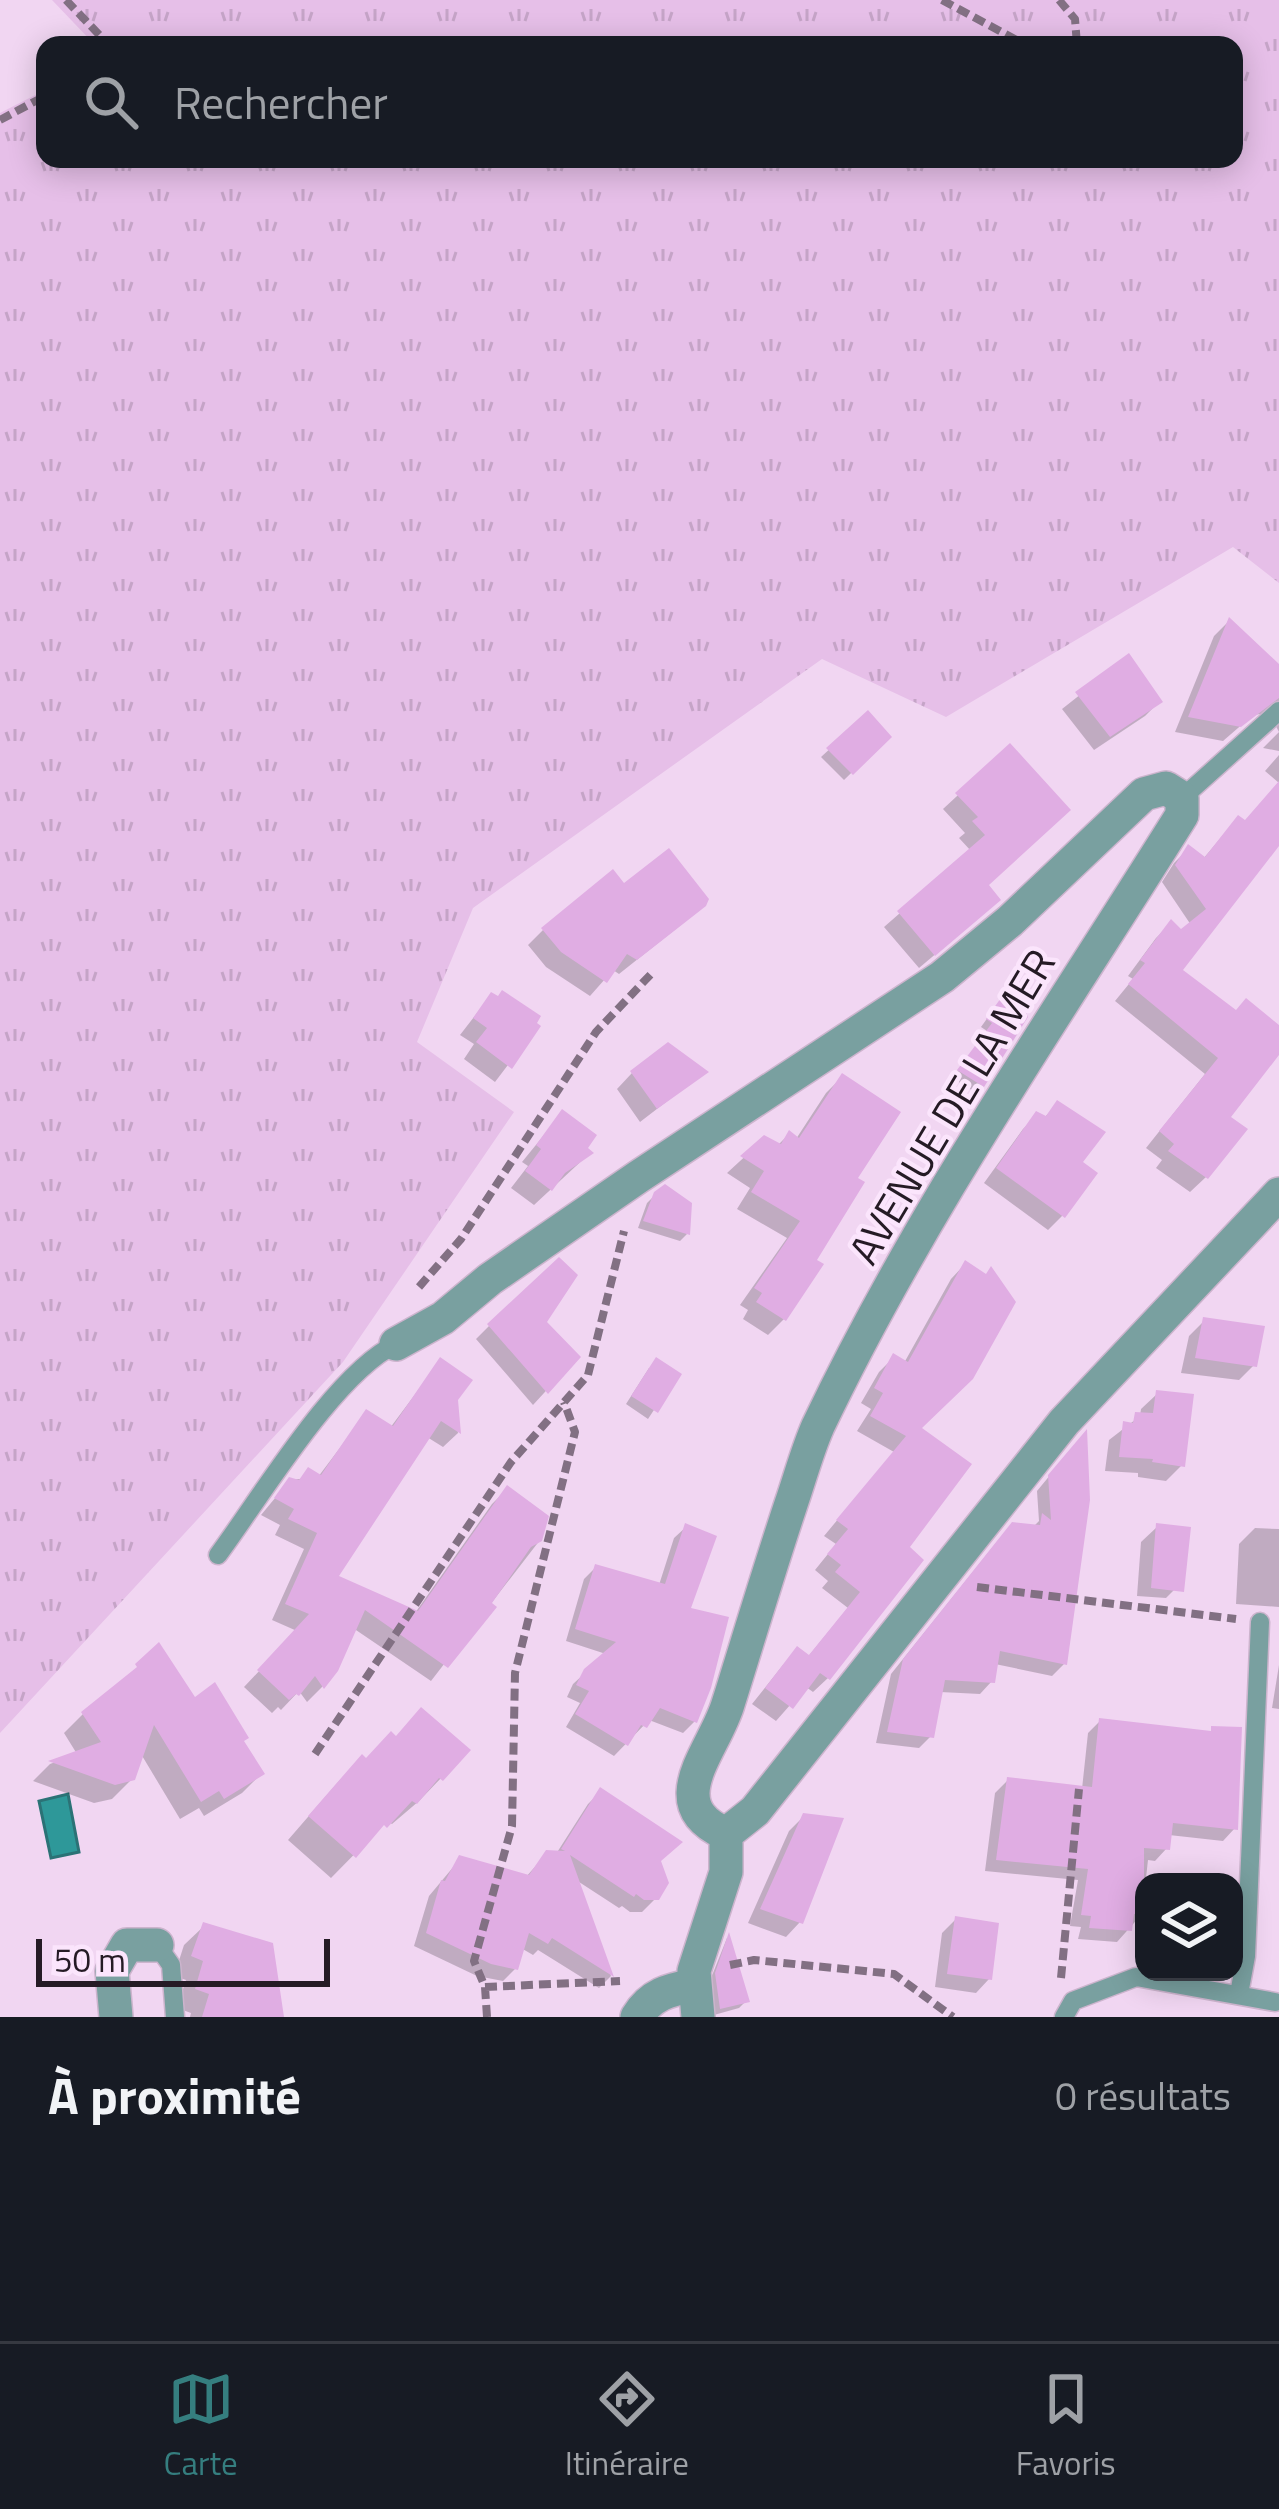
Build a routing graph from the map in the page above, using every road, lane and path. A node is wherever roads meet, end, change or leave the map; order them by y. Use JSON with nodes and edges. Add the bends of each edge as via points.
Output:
{"nodes":[{"id":1,"x":66,"y":0,"type":"edge"},
{"id":2,"x":942,"y":0,"type":"edge"},
{"id":3,"x":1059,"y":0,"type":"edge"},
{"id":4,"x":100,"y":36,"type":"edge"},
{"id":5,"x":1009,"y":36,"type":"edge"},
{"id":6,"x":1076,"y":36,"type":"edge"},
{"id":7,"x":36,"y":101,"type":"edge"},
{"id":8,"x":0,"y":120,"type":"edge"},
{"id":9,"x":1279,"y":711,"type":"edge"},
{"id":10,"x":1182,"y":798,"type":"junction"},
{"id":11,"x":652,"y":973,"type":"dead end"},
{"id":12,"x":638,"y":1177,"type":"junction"},
{"id":13,"x":1279,"y":1194,"type":"edge"},
{"id":14,"x":396,"y":1344,"type":"junction"},
{"id":15,"x":564,"y":1402,"type":"junction"},
{"id":16,"x":218,"y":1555,"type":"dead end"},
{"id":17,"x":936,"y":1582,"type":"junction"},
{"id":18,"x":1260,"y":1622,"type":"joint"},
{"id":19,"x":315,"y":1754,"type":"dead end"},
{"id":20,"x":1078,"y":1789,"type":"dead end"},
{"id":21,"x":726,"y":1834,"type":"junction"},
{"id":22,"x":157,"y":1945,"type":"joint"},
{"id":23,"x":629,"y":1980,"type":"dead end"},
{"id":24,"x":700,"y":1985,"type":"edge"},
{"id":25,"x":485,"y":1987,"type":"junction"},
{"id":26,"x":1239,"y":1994,"type":"junction"},
{"id":27,"x":1275,"y":2002,"type":"dead end"},
{"id":28,"x":1068,"y":2009,"type":"edge"},
{"id":29,"x":116,"y":2017,"type":"edge"},
{"id":30,"x":175,"y":2017,"type":"edge"},
{"id":31,"x":487,"y":2017,"type":"edge"},
{"id":32,"x":637,"y":2017,"type":"edge"},
{"id":33,"x":953,"y":2017,"type":"edge"}],
"edges":[{"from":1,"to":4,"type":"path"},
{"from":2,"to":5,"type":"path"},
{"from":3,"to":6,"type":"path","via":[[1075,19]]},
{"from":7,"to":8,"type":"path"},
{"from":9,"to":10,"type":"lane"},
{"from":10,"to":12,"type":"street","name":"AVENUE DE LA MER","via":[[1166,788],[1144,794],[942,977]]},
{"from":10,"to":21,"type":"street","name":"AVENUE DE LA MER","via":[[1182,815],[928,1221],[816,1430],[727,1710],[692,1784],[704,1825]]},
{"from":11,"to":14,"type":"path","via":[[596,1032],[461,1239],[395,1315]]},
{"from":12,"to":14,"type":"street","name":"AVENUE DE LA MER"},
{"from":12,"to":15,"type":"path","via":[[589,1375]]},
{"from":13,"to":17,"type":"street","via":[[1064,1422]]},
{"from":14,"to":16,"type":"lane","name":"AVENUE DE LA MER","via":[[345,1382]]},
{"from":15,"to":19,"type":"path","via":[[511,1462]]},
{"from":15,"to":25,"type":"path","via":[[574,1432],[514,1673],[512,1826],[474,1961]]},
{"from":17,"to":18,"type":"path"},
{"from":17,"to":21,"type":"street","via":[[755,1811]]},
{"from":18,"to":26,"type":"lane"},
{"from":20,"to":28,"type":"path","via":[[1061,1983]]},
{"from":21,"to":24,"type":"street","via":[[726,1872]]},
{"from":22,"to":29,"type":"street","via":[[127,1945],[112,1971]]},
{"from":22,"to":30,"type":"lane","via":[[171,1966]]},
{"from":23,"to":25,"type":"path"},
{"from":24,"to":32,"type":"street","via":[[666,1991]]},
{"from":24,"to":33,"type":"path","via":[[754,1960],[894,1974]]},
{"from":25,"to":31,"type":"path"},
{"from":26,"to":27,"type":"lane"},
{"from":26,"to":28,"type":"lane","via":[[1136,1977]]}]}
